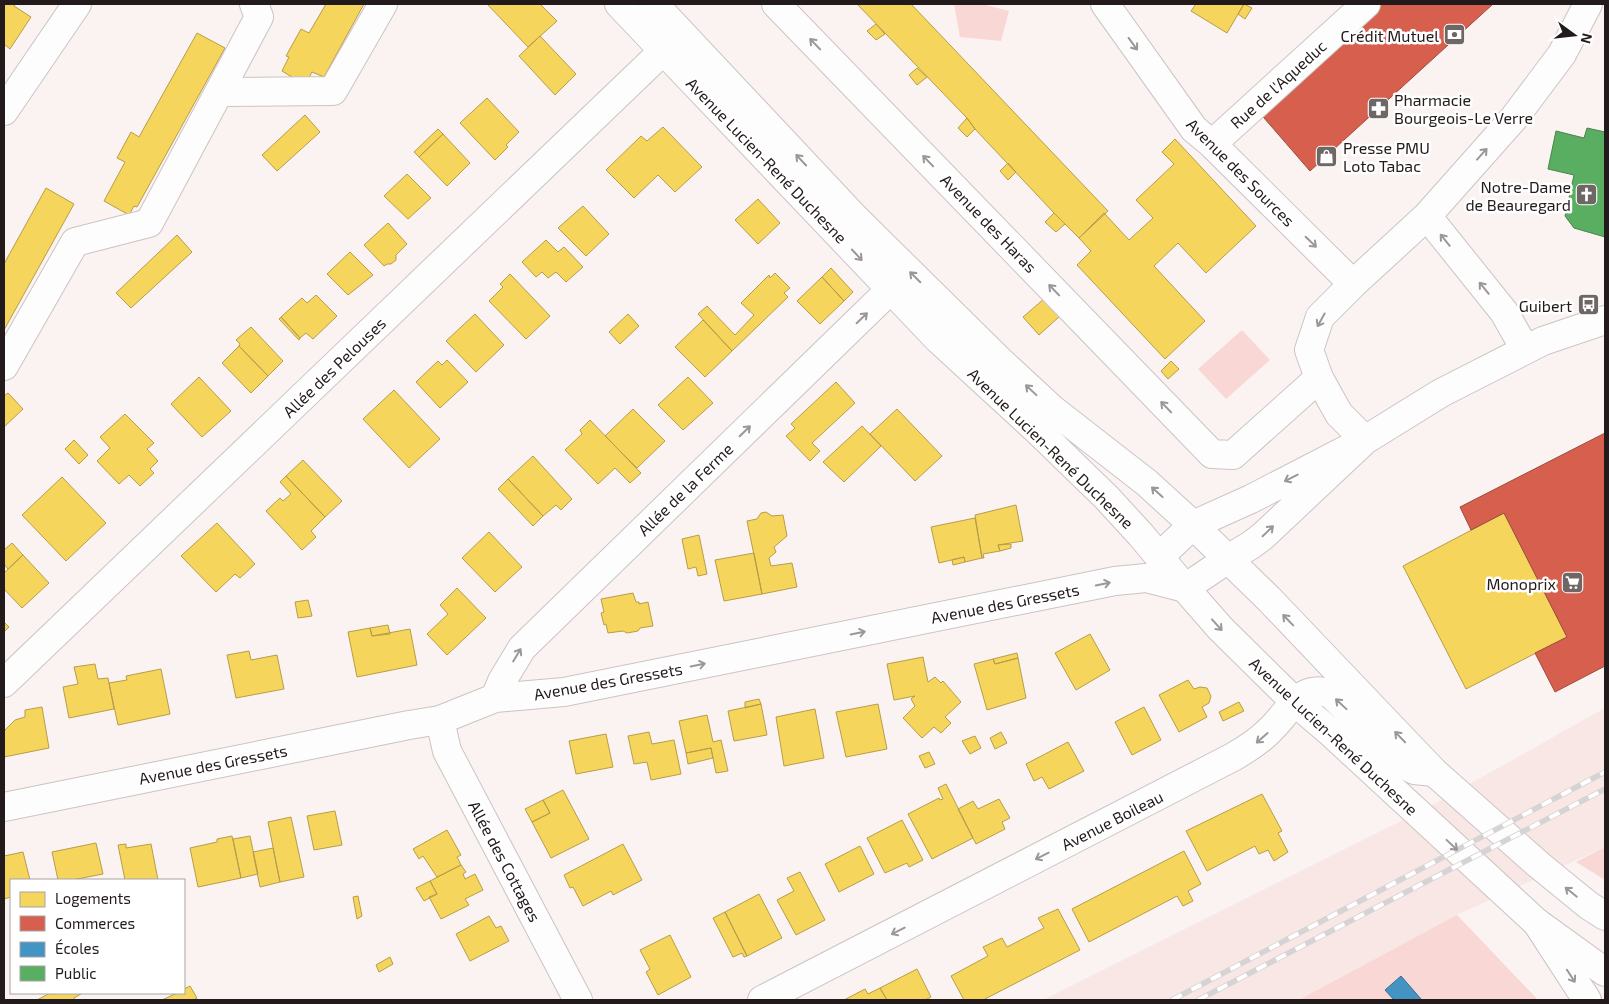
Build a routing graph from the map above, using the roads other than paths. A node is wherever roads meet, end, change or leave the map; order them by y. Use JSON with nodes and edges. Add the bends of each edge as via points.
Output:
{"nodes":[{"id":1,"x":78,"y":4,"type":"edge"},
{"id":2,"x":254,"y":4,"type":"edge"},
{"id":3,"x":383,"y":4,"type":"edge"},
{"id":4,"x":619,"y":4,"type":"edge"},
{"id":5,"x":654,"y":4,"type":"edge"},
{"id":6,"x":776,"y":4,"type":"edge"},
{"id":7,"x":1105,"y":4,"type":"edge"},
{"id":8,"x":1366,"y":4,"type":"edge"},
{"id":9,"x":1588,"y":4,"type":"edge"},
{"id":10,"x":663,"y":51,"type":"junction"},
{"id":11,"x":220,"y":92,"type":"junction"},
{"id":12,"x":4,"y":111,"type":"edge"},
{"id":13,"x":1212,"y":144,"type":"junction"},
{"id":14,"x":1426,"y":216,"type":"junction"},
{"id":15,"x":1353,"y":284,"type":"junction"},
{"id":16,"x":890,"y":290,"type":"junction"},
{"id":17,"x":1605,"y":320,"type":"edge"},
{"id":18,"x":1525,"y":349,"type":"junction"},
{"id":19,"x":4,"y":366,"type":"edge"},
{"id":20,"x":1319,"y":378,"type":"junction"},
{"id":21,"x":1365,"y":440,"type":"junction"},
{"id":22,"x":1193,"y":525,"type":"junction"},
{"id":23,"x":1159,"y":557,"type":"junction"},
{"id":24,"x":1228,"y":559,"type":"junction"},
{"id":25,"x":1184,"y":588,"type":"junction"},
{"id":26,"x":4,"y":682,"type":"edge"},
{"id":27,"x":495,"y":698,"type":"junction"},
{"id":28,"x":1295,"y":702,"type":"junction"},
{"id":29,"x":440,"y":720,"type":"junction"},
{"id":30,"x":1434,"y":772,"type":"junction"},
{"id":31,"x":4,"y":807,"type":"edge"},
{"id":32,"x":1605,"y":916,"type":"edge"},
{"id":33,"x":1536,"y":922,"type":"junction"},
{"id":34,"x":1605,"y":972,"type":"edge"},
{"id":35,"x":578,"y":1000,"type":"edge"},
{"id":36,"x":762,"y":1000,"type":"edge"},
{"id":37,"x":1587,"y":1000,"type":"edge"}],
"edges":[{"from":1,"to":12,"type":"street"},
{"from":2,"to":11,"type":"street","via":[[259,17]]},
{"from":3,"to":11,"type":"street","via":[[333,91]]},
{"from":4,"to":10,"type":"street","name":"Avenue Lucien-René Duchesne"},
{"from":22,"to":5,"type":"street","name":"Avenue Lucien-René Duchesne","one_way":true,"via":[[1146,483],[1052,409],[999,360],[856,219]]},
{"from":20,"to":6,"type":"street","name":"Avenue des Haras","one_way":true,"via":[[1233,455],[1212,454]]},
{"from":7,"to":13,"type":"street","name":"Avenue des Sources","one_way":true,"via":[[1194,129]]},
{"from":8,"to":13,"type":"street","name":"Rue de l'Aqueduc"},
{"from":14,"to":9,"type":"street","one_way":true,"via":[[1514,118],[1562,54]]},
{"from":10,"to":16,"type":"street","name":"Avenue Lucien-René Duchesne","one_way":true},
{"from":10,"to":26,"type":"street","name":"Allée des Pelouses"},
{"from":11,"to":19,"type":"street","via":[[149,223],[75,242]]},
{"from":13,"to":15,"type":"street","name":"Avenue des Sources","one_way":true},
{"from":14,"to":15,"type":"street"},
{"from":18,"to":14,"type":"street","one_way":true,"via":[[1504,312]]},
{"from":15,"to":20,"type":"street","one_way":true,"via":[[1320,317],[1309,350]]},
{"from":16,"to":23,"type":"street","name":"Avenue Lucien-René Duchesne","via":[[1107,498]]},
{"from":27,"to":16,"type":"street","name":"Allée de la Ferme","one_way":true,"via":[[522,648]]},
{"from":17,"to":18,"type":"street"},
{"from":18,"to":21,"type":"street","via":[[1441,393]]},
{"from":20,"to":21,"type":"street","via":[[1339,414]]},
{"from":21,"to":22,"type":"street","one_way":true},
{"from":24,"to":21,"type":"street","one_way":true,"via":[[1263,536]]},
{"from":22,"to":23,"type":"street"},
{"from":22,"to":24,"type":"street","name":"Avenue Lucien-René Duchesne"},
{"from":23,"to":25,"type":"street","name":"Avenue Lucien-René Duchesne"},
{"from":24,"to":25,"type":"street"},
{"from":30,"to":24,"type":"street","name":"Avenue Lucien-René Duchesne","one_way":true},
{"from":27,"to":25,"type":"street","name":"Avenue des Gressets","one_way":true,"via":[[564,692],[1121,580],[1146,578]]},
{"from":25,"to":28,"type":"street","name":"Avenue Lucien-René Duchesne","one_way":true},
{"from":27,"to":29,"type":"street","name":"Avenue des Gressets"},
{"from":30,"to":28,"type":"street","name":"Avenue Boileau","one_way":true,"via":[[1414,770],[1399,762],[1331,694],[1311,692]]},
{"from":28,"to":33,"type":"street","name":"Avenue Lucien-René Duchesne","one_way":true},
{"from":28,"to":36,"type":"street","name":"Avenue Boileau","one_way":true,"via":[[1259,741],[1233,757]]},
{"from":29,"to":31,"type":"street","name":"Avenue des Gressets"},
{"from":29,"to":35,"type":"street","name":"Allée des Cottages","via":[[448,751]]},
{"from":32,"to":30,"type":"street","name":"Avenue Lucien-René Duchesne","one_way":true,"via":[[1539,865]]},
{"from":33,"to":34,"type":"street"},
{"from":33,"to":37,"type":"street","one_way":true}]}
